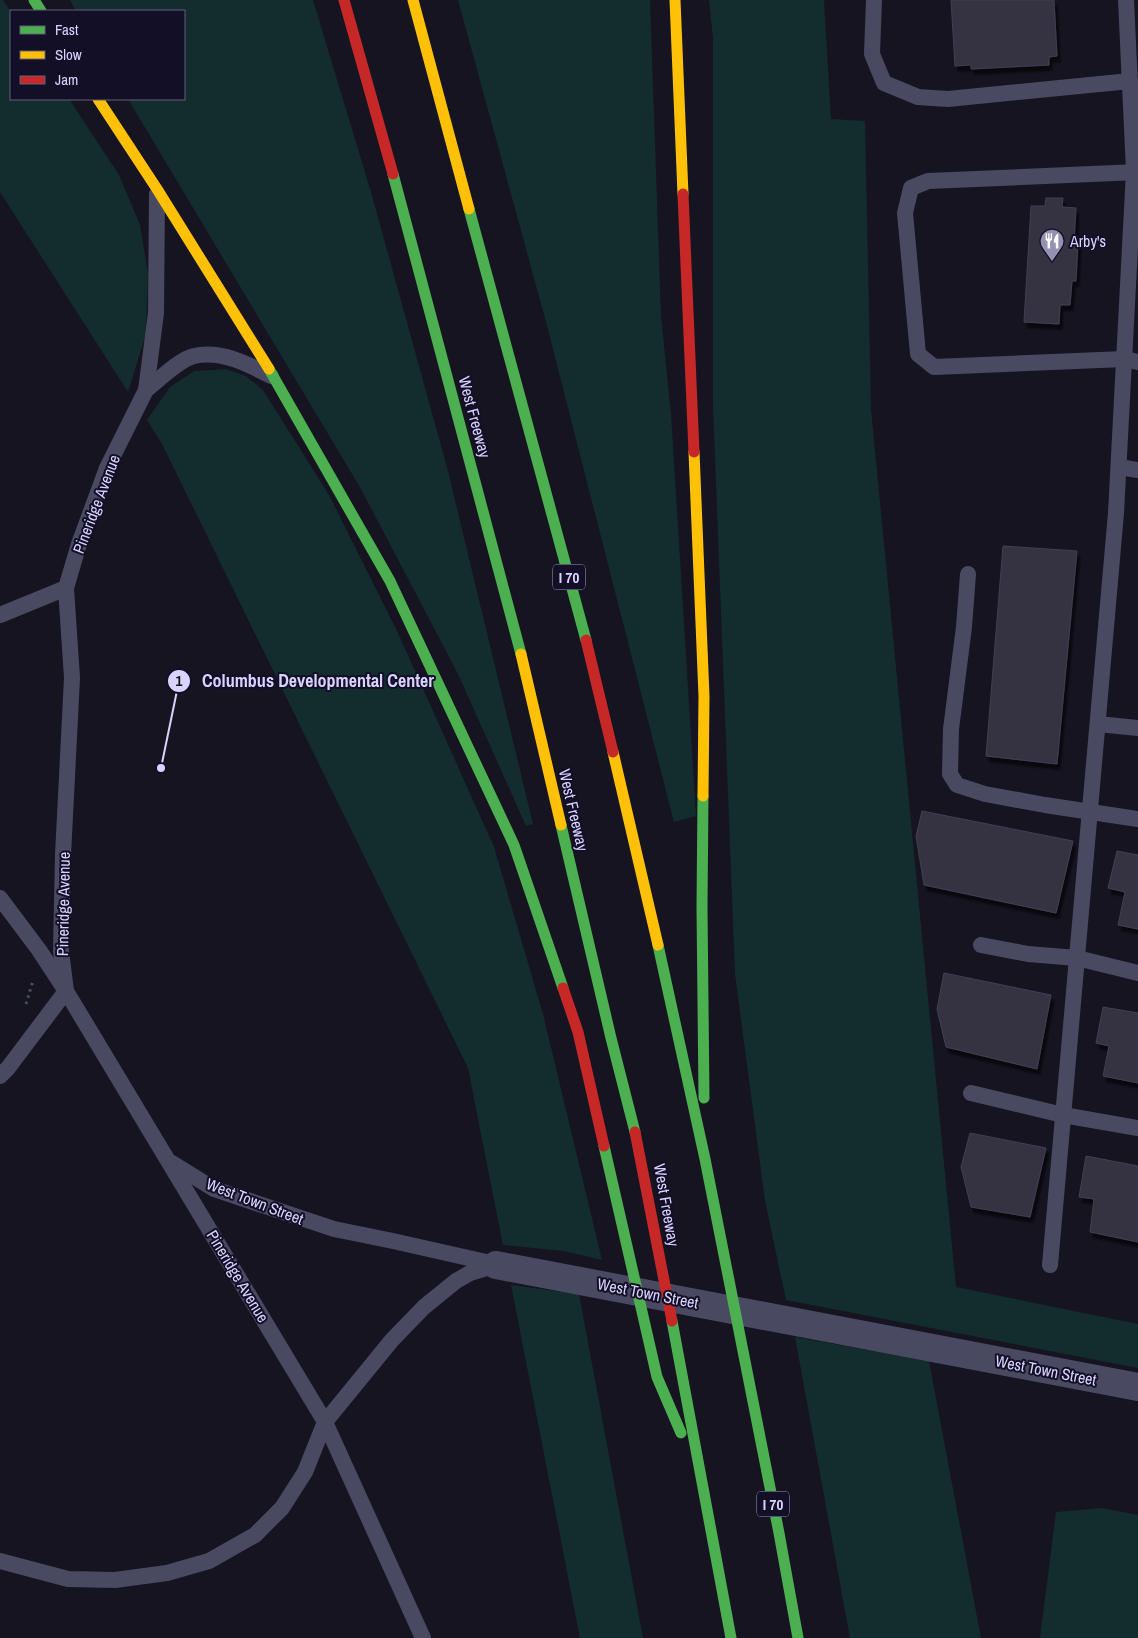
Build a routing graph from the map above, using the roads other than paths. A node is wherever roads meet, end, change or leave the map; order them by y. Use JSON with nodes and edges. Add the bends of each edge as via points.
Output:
{"nodes":[{"id":1,"x":344,"y":0,"type":"edge"},
{"id":2,"x":413,"y":0,"type":"edge"},
{"id":3,"x":675,"y":0,"type":"edge"},
{"id":4,"x":874,"y":0,"type":"edge"},
{"id":5,"x":1126,"y":0,"type":"edge"},
{"id":6,"x":1130,"y":81,"type":"junction"},
{"id":7,"x":99,"y":100,"type":"edge"},
{"id":8,"x":1136,"y":171,"type":"edge"},
{"id":9,"x":157,"y":189,"type":"junction"},
{"id":10,"x":1134,"y":231,"type":"edge"},
{"id":11,"x":1131,"y":360,"type":"edge"},
{"id":12,"x":274,"y":378,"type":"junction"},
{"id":13,"x":146,"y":390,"type":"junction"},
{"id":14,"x":1119,"y":467,"type":"junction"},
{"id":15,"x":1138,"y":470,"type":"edge"},
{"id":16,"x":968,"y":574,"type":"dead end"},
{"id":17,"x":66,"y":588,"type":"junction"},
{"id":18,"x":0,"y":615,"type":"edge"},
{"id":19,"x":1098,"y":724,"type":"junction"},
{"id":20,"x":1138,"y":728,"type":"edge"},
{"id":21,"x":1090,"y":811,"type":"junction"},
{"id":22,"x":1138,"y":819,"type":"edge"},
{"id":23,"x":0,"y":898,"type":"edge"},
{"id":24,"x":981,"y":946,"type":"dead end"},
{"id":25,"x":1078,"y":958,"type":"junction"},
{"id":26,"x":1138,"y":973,"type":"edge"},
{"id":27,"x":66,"y":991,"type":"junction"},
{"id":28,"x":0,"y":1076,"type":"edge"},
{"id":29,"x":971,"y":1093,"type":"dead end"},
{"id":30,"x":1063,"y":1115,"type":"junction"},
{"id":31,"x":1138,"y":1128,"type":"edge"},
{"id":32,"x":705,"y":1159,"type":"junction"},
{"id":33,"x":170,"y":1162,"type":"junction"},
{"id":34,"x":496,"y":1265,"type":"junction"},
{"id":35,"x":1050,"y":1265,"type":"dead end"},
{"id":36,"x":1138,"y":1387,"type":"edge"},
{"id":37,"x":325,"y":1422,"type":"junction"},
{"id":38,"x":701,"y":1479,"type":"junction"},
{"id":39,"x":0,"y":1561,"type":"edge"},
{"id":40,"x":423,"y":1638,"type":"edge"},
{"id":41,"x":731,"y":1638,"type":"edge"},
{"id":42,"x":798,"y":1638,"type":"edge"}],
"edges":[{"from":1,"to":38,"type":"highway","name":"West Freeway","via":[[515,628],[640,1149]]},
{"from":2,"to":32,"type":"highway","number":"I 70","via":[[590,655]]},
{"from":3,"to":32,"type":"highway","via":[[704,696]]},
{"from":4,"to":6,"type":"lane","via":[[872,54],[884,83],[918,97],[948,99]]},
{"from":5,"to":6,"type":"lane"},
{"from":6,"to":8,"type":"lane"},
{"from":7,"to":9,"type":"highway"},
{"from":8,"to":10,"type":"lane"},
{"from":8,"to":11,"type":"lane","via":[[928,181],[911,188],[905,213],[918,354],[934,367]]},
{"from":9,"to":12,"type":"highway"},
{"from":9,"to":13,"type":"lane","name":"Pineridge Avenue","via":[[156,313]]},
{"from":10,"to":11,"type":"lane"},
{"from":11,"to":14,"type":"lane"},
{"from":12,"to":13,"type":"lane","name":"Pineridge Avenue","via":[[239,360],[213,355],[193,356]]},
{"from":12,"to":38,"type":"highway","via":[[390,580],[514,845],[578,1032],[657,1377]]},
{"from":13,"to":17,"type":"lane","name":"Pineridge Avenue","via":[[107,468]]},
{"from":14,"to":15,"type":"lane"},
{"from":14,"to":19,"type":"lane"},
{"from":16,"to":21,"type":"lane","via":[[951,729],[950,774],[957,786],[985,794]]},
{"from":17,"to":18,"type":"lane"},
{"from":17,"to":27,"type":"lane","name":"Pineridge Avenue","via":[[72,678],[61,951]]},
{"from":19,"to":20,"type":"lane"},
{"from":19,"to":21,"type":"lane"},
{"from":21,"to":22,"type":"lane"},
{"from":21,"to":25,"type":"lane"},
{"from":23,"to":27,"type":"lane"},
{"from":24,"to":25,"type":"lane"},
{"from":25,"to":26,"type":"lane"},
{"from":25,"to":30,"type":"lane"},
{"from":27,"to":28,"type":"lane"},
{"from":27,"to":33,"type":"lane","name":"Pineridge Avenue"},
{"from":29,"to":30,"type":"lane"},
{"from":30,"to":31,"type":"lane"},
{"from":30,"to":35,"type":"lane"},
{"from":32,"to":42,"type":"highway","number":"I 70"},
{"from":33,"to":34,"type":"lane","name":"West Town Street","via":[[214,1189],[325,1226]]},
{"from":33,"to":37,"type":"lane","name":"Pineridge Avenue"},
{"from":34,"to":36,"type":"street","name":"West Town Street"},
{"from":34,"to":37,"type":"lane","via":[[456,1281],[424,1307],[392,1340]]},
{"from":37,"to":39,"type":"lane","via":[[305,1472],[282,1508],[255,1535],[209,1561],[167,1573],[114,1580],[68,1579]]},
{"from":37,"to":40,"type":"lane","name":"Pineridge Avenue"},
{"from":38,"to":41,"type":"highway","name":"West Freeway"}]}
